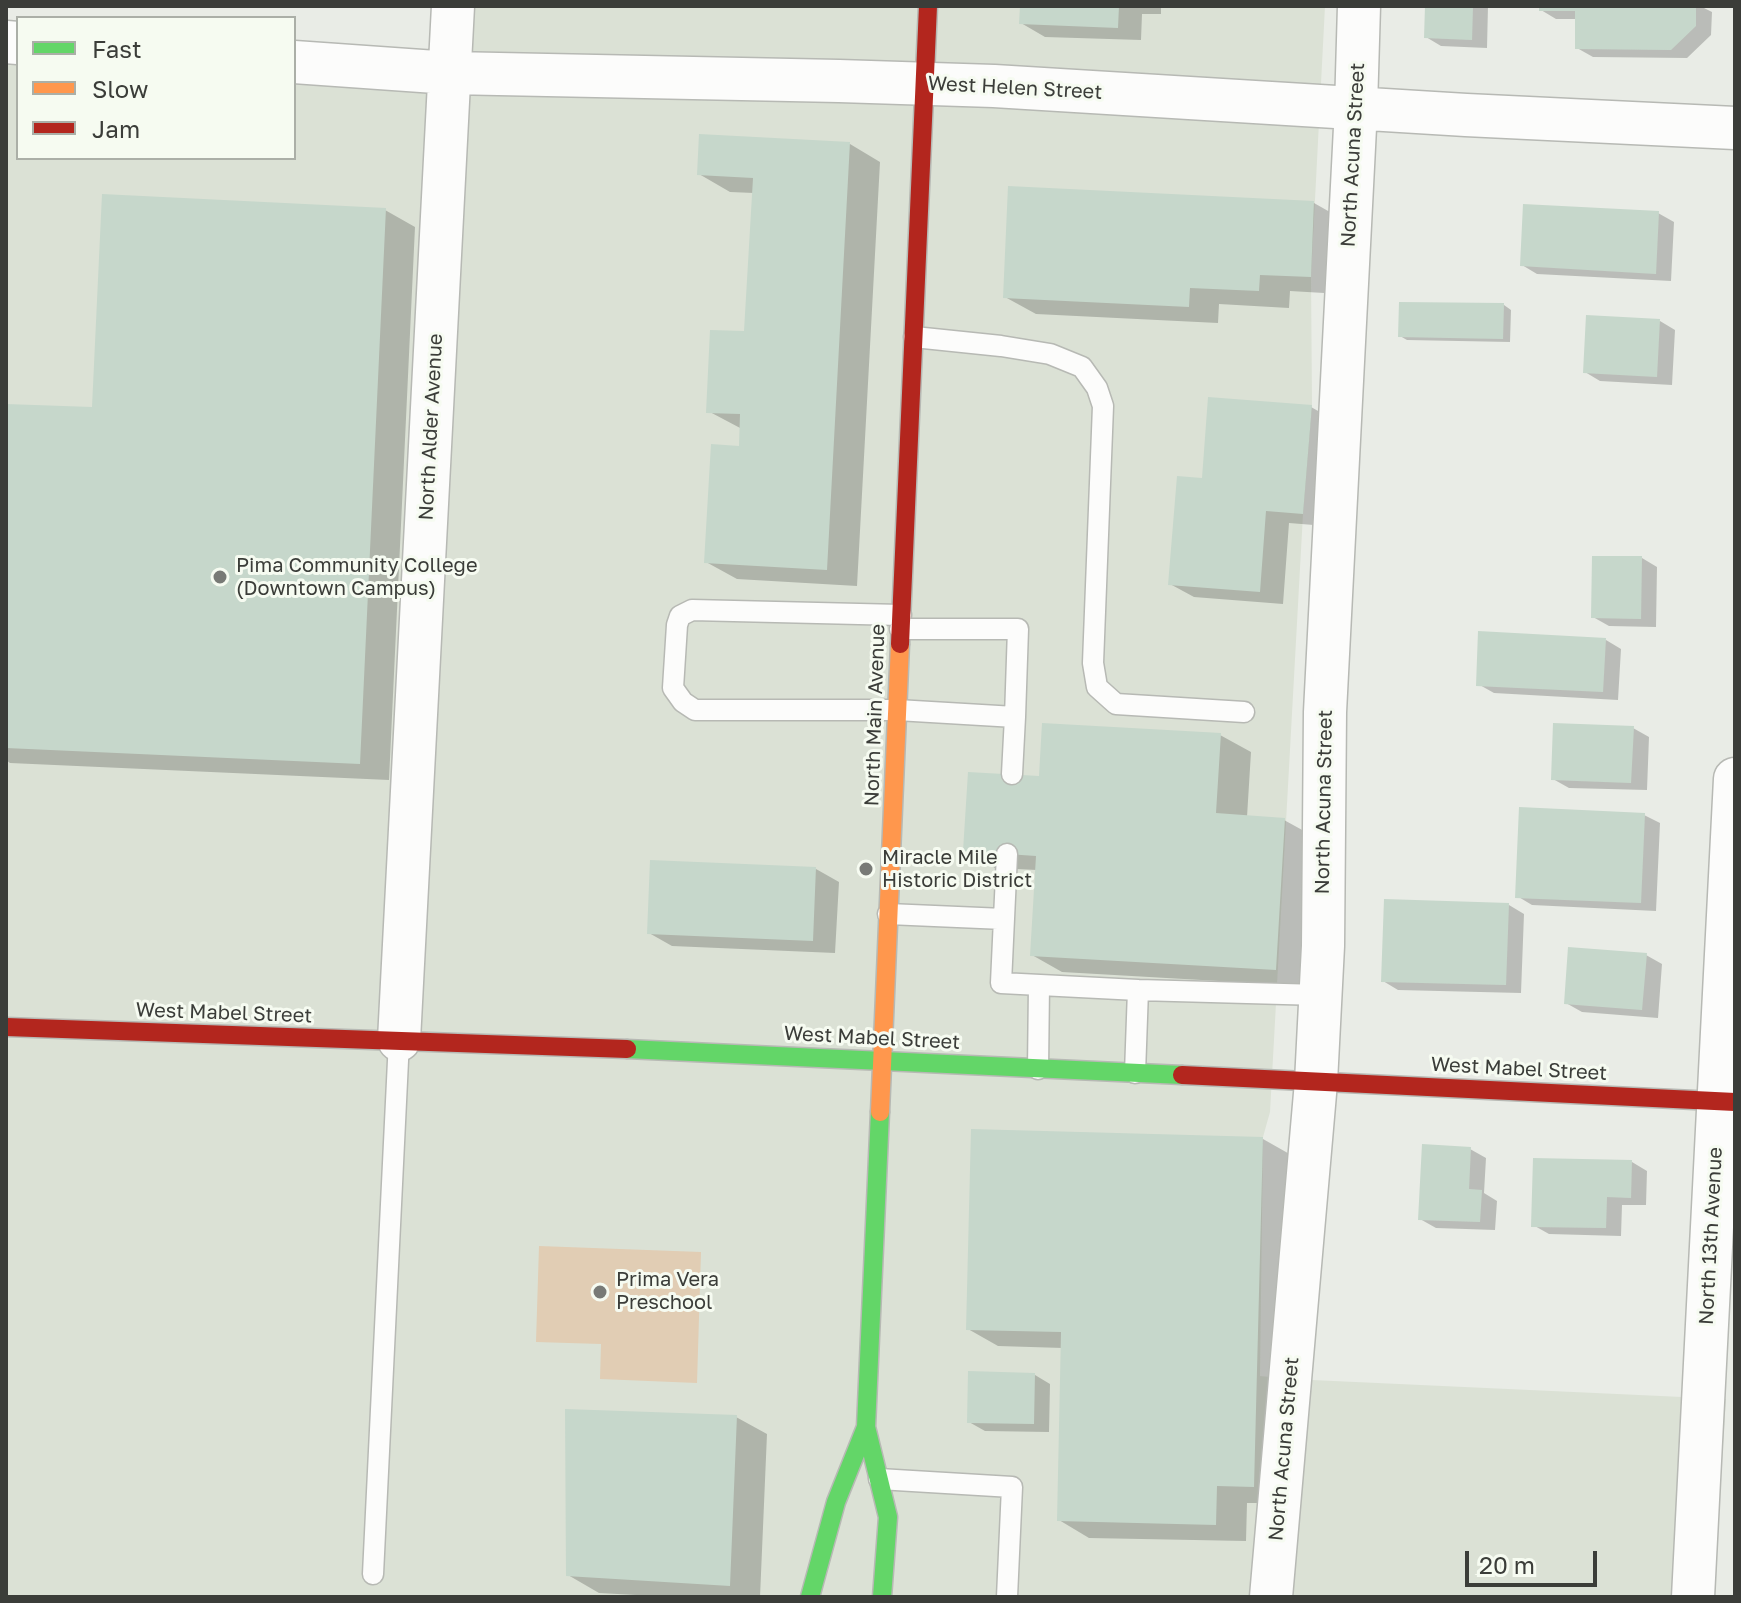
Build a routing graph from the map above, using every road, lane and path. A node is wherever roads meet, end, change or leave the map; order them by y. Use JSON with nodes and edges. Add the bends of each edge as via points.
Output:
{"nodes":[{"id":1,"x":453,"y":6,"type":"edge"},
{"id":2,"x":928,"y":6,"type":"edge"},
{"id":3,"x":1359,"y":6,"type":"edge"},
{"id":4,"x":296,"y":62,"type":"edge"},
{"id":5,"x":450,"y":73,"type":"junction"},
{"id":6,"x":926,"y":83,"type":"junction"},
{"id":7,"x":1356,"y":108,"type":"junction"},
{"id":8,"x":1735,"y":128,"type":"edge"},
{"id":9,"x":914,"y":337,"type":"junction"},
{"id":10,"x":901,"y":622,"type":"junction"},
{"id":11,"x":897,"y":710,"type":"junction"},
{"id":12,"x":1244,"y":712,"type":"dead end"},
{"id":13,"x":1015,"y":717,"type":"junction"},
{"id":14,"x":1012,"y":774,"type":"dead end"},
{"id":15,"x":1735,"y":779,"type":"edge"},
{"id":16,"x":1007,"y":854,"type":"dead end"},
{"id":17,"x":888,"y":914,"type":"junction"},
{"id":18,"x":1004,"y":919,"type":"junction"},
{"id":19,"x":1039,"y":985,"type":"junction"},
{"id":20,"x":1138,"y":990,"type":"junction"},
{"id":21,"x":1320,"y":995,"type":"junction"},
{"id":22,"x":6,"y":1027,"type":"edge"},
{"id":23,"x":399,"y":1040,"type":"junction"},
{"id":24,"x":882,"y":1061,"type":"junction"},
{"id":25,"x":1038,"y":1069,"type":"junction"},
{"id":26,"x":1135,"y":1073,"type":"junction"},
{"id":27,"x":1316,"y":1082,"type":"junction"},
{"id":28,"x":1726,"y":1101,"type":"edge"},
{"id":29,"x":866,"y":1427,"type":"junction"},
{"id":30,"x":879,"y":1479,"type":"junction"},
{"id":31,"x":373,"y":1574,"type":"dead end"},
{"id":32,"x":810,"y":1597,"type":"edge"},
{"id":33,"x":882,"y":1597,"type":"edge"},
{"id":34,"x":1007,"y":1597,"type":"edge"},
{"id":35,"x":1271,"y":1597,"type":"edge"},
{"id":36,"x":1693,"y":1597,"type":"edge"}],
"edges":[{"from":1,"to":5,"type":"street","name":"North Alder Avenue"},
{"from":2,"to":6,"type":"main road","name":"North Main Avenue"},
{"from":3,"to":7,"type":"street","name":"North Acuna Street"},
{"from":4,"to":5,"type":"street","name":"West Helen Street"},
{"from":5,"to":6,"type":"street","name":"West Helen Street"},
{"from":5,"to":23,"type":"street","name":"North Alder Avenue"},
{"from":6,"to":7,"type":"street","name":"West Helen Street"},
{"from":6,"to":9,"type":"main road","name":"North Main Avenue"},
{"from":7,"to":8,"type":"street","name":"West Helen Street"},
{"from":7,"to":21,"type":"street","name":"North Acuna Street","via":[[1325,712]]},
{"from":9,"to":10,"type":"main road","name":"North Main Avenue"},
{"from":9,"to":12,"type":"lane","via":[[1050,354],[1082,367],[1103,406],[1093,663],[1097,687],[1116,704]]},
{"from":10,"to":11,"type":"main road","name":"North Main Avenue"},
{"from":10,"to":11,"type":"lane","via":[[692,610],[680,616],[677,625],[673,688],[695,710]]},
{"from":10,"to":13,"type":"lane","via":[[1018,629]]},
{"from":11,"to":13,"type":"lane"},
{"from":11,"to":17,"type":"main road","name":"North Main Avenue"},
{"from":13,"to":14,"type":"lane"},
{"from":15,"to":28,"type":"street","name":"North 13th Avenue"},
{"from":16,"to":18,"type":"lane"},
{"from":17,"to":18,"type":"lane"},
{"from":17,"to":24,"type":"main road","name":"North Main Avenue"},
{"from":18,"to":19,"type":"lane","via":[[1001,983]]},
{"from":19,"to":20,"type":"lane"},
{"from":19,"to":25,"type":"lane"},
{"from":20,"to":21,"type":"lane"},
{"from":20,"to":26,"type":"lane"},
{"from":21,"to":27,"type":"street","name":"North Acuna Street"},
{"from":22,"to":23,"type":"main road","name":"West Mabel Street"},
{"from":23,"to":24,"type":"main road","name":"West Mabel Street"},
{"from":23,"to":31,"type":"lane"},
{"from":24,"to":25,"type":"main road","name":"West Mabel Street"},
{"from":24,"to":29,"type":"main road","name":"North Main Avenue"},
{"from":25,"to":26,"type":"main road","name":"West Mabel Street"},
{"from":26,"to":27,"type":"main road","name":"West Mabel Street"},
{"from":27,"to":28,"type":"main road","name":"West Mabel Street"},
{"from":27,"to":35,"type":"street","name":"North Acuna Street"},
{"from":28,"to":36,"type":"street","name":"North 13th Avenue"},
{"from":29,"to":30,"type":"main road","name":"North Main Avenue"},
{"from":29,"to":32,"type":"main road","name":"North Main Avenue","via":[[836,1502]]},
{"from":30,"to":33,"type":"main road","name":"North Main Avenue","via":[[888,1517]]},
{"from":30,"to":34,"type":"lane","via":[[1012,1487]]}]}
